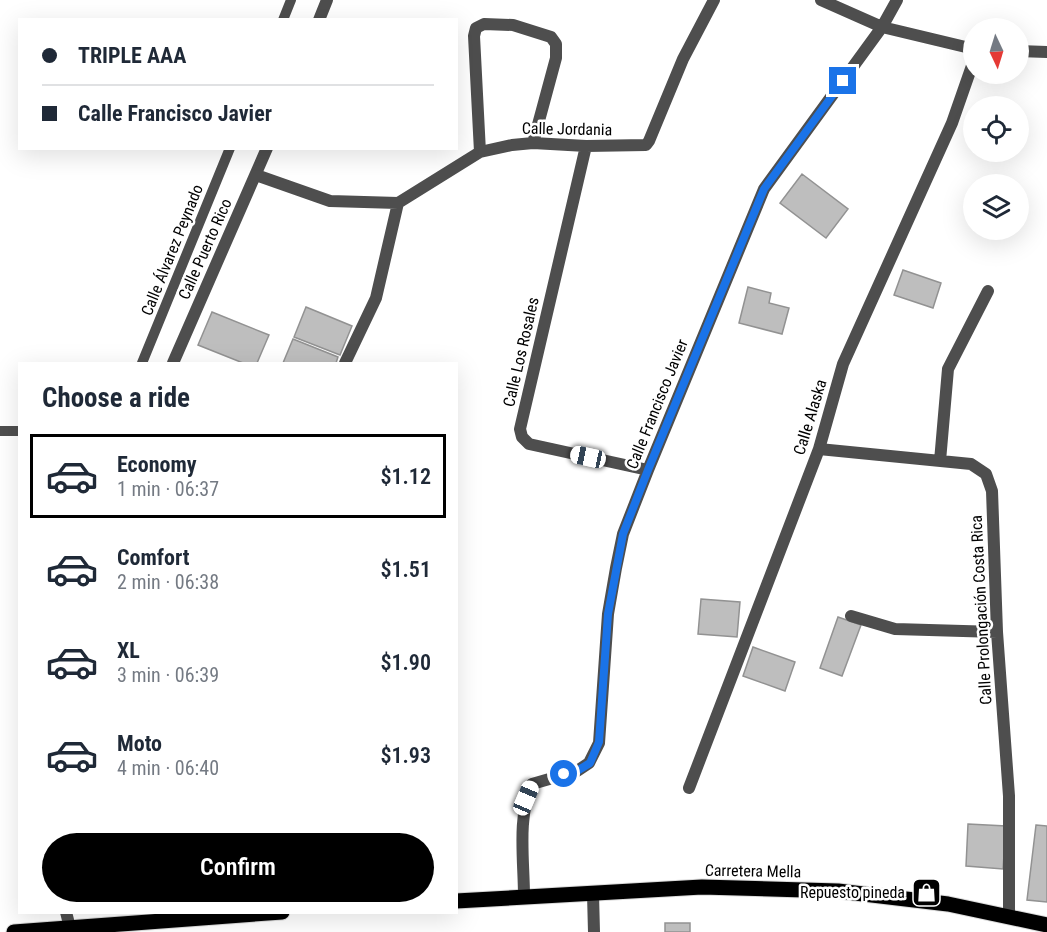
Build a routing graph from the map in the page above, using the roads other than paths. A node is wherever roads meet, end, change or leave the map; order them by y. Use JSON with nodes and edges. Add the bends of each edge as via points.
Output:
{"nodes":[{"id":1,"x":291,"y":0,"type":"edge"},
{"id":2,"x":327,"y":0,"type":"edge"},
{"id":3,"x":714,"y":0,"type":"edge"},
{"id":4,"x":821,"y":0,"type":"edge"},
{"id":5,"x":897,"y":0,"type":"edge"},
{"id":6,"x":284,"y":18,"type":"edge"},
{"id":7,"x":320,"y":18,"type":"edge"},
{"id":8,"x":882,"y":27,"type":"junction"},
{"id":9,"x":963,"y":46,"type":"edge"},
{"id":10,"x":1029,"y":51,"type":"edge"},
{"id":11,"x":1047,"y":52,"type":"edge"},
{"id":12,"x":966,"y":84,"type":"edge"},
{"id":13,"x":533,"y":143,"type":"junction"},
{"id":14,"x":586,"y":146,"type":"junction"},
{"id":15,"x":229,"y":150,"type":"edge"},
{"id":16,"x":266,"y":150,"type":"edge"},
{"id":17,"x":480,"y":152,"type":"junction"},
{"id":18,"x":256,"y":175,"type":"junction"},
{"id":19,"x":398,"y":203,"type":"junction"},
{"id":20,"x":988,"y":291,"type":"dead end"},
{"id":21,"x":142,"y":362,"type":"edge"},
{"id":22,"x":173,"y":362,"type":"edge"},
{"id":23,"x":345,"y":362,"type":"edge"},
{"id":24,"x":0,"y":431,"type":"edge"},
{"id":25,"x":18,"y":431,"type":"edge"},
{"id":26,"x":819,"y":449,"type":"junction"},
{"id":27,"x":940,"y":461,"type":"junction"},
{"id":28,"x":648,"y":470,"type":"junction"},
{"id":29,"x":851,"y":616,"type":"dead end"},
{"id":30,"x":997,"y":632,"type":"junction"},
{"id":31,"x":690,"y":788,"type":"dead end"},
{"id":32,"x":593,"y":894,"type":"junction"},
{"id":33,"x":524,"y":897,"type":"junction"},
{"id":34,"x":458,"y":902,"type":"edge"},
{"id":35,"x":66,"y":914,"type":"edge"},
{"id":36,"x":256,"y":914,"type":"edge"},
{"id":37,"x":1009,"y":916,"type":"junction"},
{"id":38,"x":1047,"y":925,"type":"edge"},
{"id":39,"x":70,"y":928,"type":"junction"},
{"id":40,"x":14,"y":932,"type":"edge"},
{"id":41,"x":594,"y":932,"type":"edge"}],
"edges":[{"from":1,"to":6,"type":"lane"},
{"from":2,"to":7,"type":"street"},
{"from":3,"to":14,"type":"street","name":"Calle Jordania","via":[[682,59],[650,141],[646,145]]},
{"from":4,"to":8,"type":"street"},
{"from":5,"to":8,"type":"street","name":"Calle Francisco Javier"},
{"from":8,"to":9,"type":"street"},
{"from":8,"to":28,"type":"street","name":"Calle Francisco Javier","via":[[764,189]]},
{"from":10,"to":11,"type":"street"},
{"from":12,"to":26,"type":"street","name":"Calle Alaska","via":[[952,123],[843,364]]},
{"from":13,"to":14,"type":"street","name":"Calle Jordania"},
{"from":13,"to":17,"type":"street","name":"Calle Jordania"},
{"from":13,"to":17,"type":"street","via":[[556,45],[551,37],[513,25],[484,24],[476,28],[474,36]]},
{"from":14,"to":28,"type":"street","name":"Calle Los Rosales","via":[[520,429],[529,444]]},
{"from":15,"to":21,"type":"lane","name":"Calle Álvarez Peynado"},
{"from":16,"to":18,"type":"street","name":"Calle Puerto Rico"},
{"from":17,"to":19,"type":"street","name":"Calle Jordania"},
{"from":18,"to":19,"type":"street","via":[[330,201]]},
{"from":18,"to":22,"type":"street","name":"Calle Puerto Rico"},
{"from":19,"to":23,"type":"street","via":[[376,298]]},
{"from":20,"to":27,"type":"street","via":[[948,369]]},
{"from":24,"to":25,"type":"lane"},
{"from":26,"to":27,"type":"street","name":"Calle Prolongación Costa Rica"},
{"from":26,"to":31,"type":"street","name":"Calle Alaska"},
{"from":27,"to":30,"type":"street","name":"Calle Prolongación Costa Rica","via":[[971,464],[986,474],[992,490]]},
{"from":28,"to":33,"type":"street","name":"Calle Francisco Javier","via":[[623,534],[608,614],[599,742],[590,763],[577,771],[532,784],[523,818]]},
{"from":29,"to":30,"type":"street","via":[[895,629]]},
{"from":30,"to":37,"type":"street","name":"Calle Prolongación Costa Rica","via":[[1009,796]]},
{"from":32,"to":33,"type":"main road","name":"Carretera Mella"},
{"from":32,"to":37,"type":"main road","name":"Carretera Mella","via":[[702,887],[838,891],[948,904]]},
{"from":32,"to":41,"type":"street"},
{"from":33,"to":34,"type":"main road","name":"Carretera Mella"},
{"from":35,"to":39,"type":"street"},
{"from":36,"to":39,"type":"main road"},
{"from":37,"to":38,"type":"main road","name":"Carretera Mella"},
{"from":39,"to":40,"type":"main road"}]}
